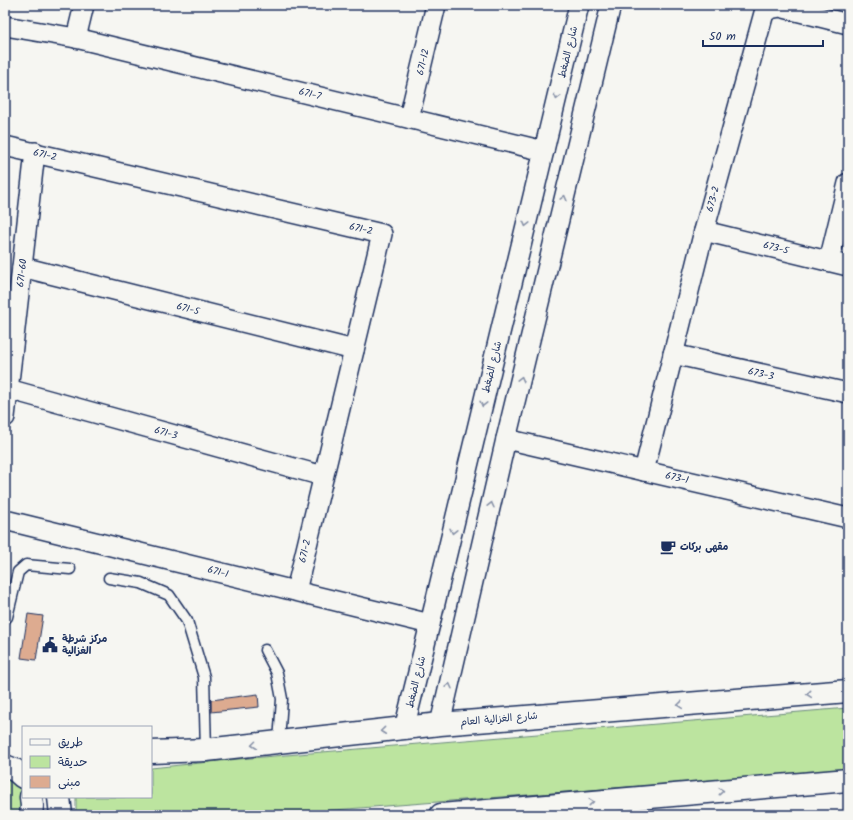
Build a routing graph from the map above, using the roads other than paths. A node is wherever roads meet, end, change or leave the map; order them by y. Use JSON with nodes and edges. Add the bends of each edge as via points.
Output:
{"nodes":[{"id":1,"x":84,"y":5,"type":"edge"},
{"id":2,"x":436,"y":5,"type":"edge"},
{"id":3,"x":579,"y":5,"type":"edge"},
{"id":4,"x":611,"y":5,"type":"edge"},
{"id":5,"x":848,"y":24,"type":"edge"},
{"id":6,"x":5,"y":26,"type":"edge"},
{"id":7,"x":76,"y":38,"type":"junction"},
{"id":8,"x":409,"y":118,"type":"junction"},
{"id":9,"x":5,"y":146,"type":"edge"},
{"id":10,"x":544,"y":150,"type":"junction"},
{"id":11,"x":35,"y":152,"type":"junction"},
{"id":12,"x":848,"y":183,"type":"edge"},
{"id":13,"x":704,"y":231,"type":"junction"},
{"id":14,"x":829,"y":261,"type":"junction"},
{"id":15,"x":848,"y":266,"type":"edge"},
{"id":16,"x":22,"y":267,"type":"junction"},
{"id":17,"x":504,"y":315,"type":"junction"},
{"id":18,"x":534,"y":322,"type":"junction"},
{"id":19,"x":354,"y":350,"type":"junction"},
{"id":20,"x":673,"y":354,"type":"junction"},
{"id":21,"x":8,"y":389,"type":"junction"},
{"id":22,"x":848,"y":393,"type":"edge"},
{"id":23,"x":5,"y":417,"type":"edge"},
{"id":24,"x":506,"y":439,"type":"junction"},
{"id":25,"x":644,"y":471,"type":"junction"},
{"id":26,"x":323,"y":476,"type":"junction"},
{"id":27,"x":848,"y":518,"type":"edge"},
{"id":28,"x":5,"y":520,"type":"edge"},
{"id":29,"x":70,"y":569,"type":"dead end"},
{"id":30,"x":109,"y":578,"type":"dead end"},
{"id":31,"x":296,"y":591,"type":"junction"},
{"id":32,"x":5,"y":619,"type":"edge"},
{"id":33,"x":430,"y":624,"type":"junction"},
{"id":34,"x":265,"y":650,"type":"dead end"},
{"id":35,"x":848,"y":691,"type":"edge"},
{"id":36,"x":440,"y":724,"type":"junction"},
{"id":37,"x":404,"y":729,"type":"junction"},
{"id":38,"x":279,"y":742,"type":"junction"},
{"id":39,"x":206,"y":750,"type":"junction"},
{"id":40,"x":152,"y":752,"type":"edge"},
{"id":41,"x":22,"y":757,"type":"edge"},
{"id":42,"x":5,"y":758,"type":"edge"},
{"id":43,"x":5,"y":766,"type":"edge"},
{"id":44,"x":22,"y":776,"type":"edge"},
{"id":45,"x":848,"y":780,"type":"edge"},
{"id":46,"x":31,"y":798,"type":"edge"},
{"id":47,"x":59,"y":798,"type":"edge"},
{"id":48,"x":31,"y":815,"type":"edge"},
{"id":49,"x":61,"y":815,"type":"edge"},
{"id":50,"x":441,"y":815,"type":"edge"}],
"edges":[{"from":1,"to":7,"type":"street"},
{"from":2,"to":8,"type":"street","name":"671-12"},
{"from":3,"to":10,"type":"street","name":"شارع الضغط","one_way":true},
{"from":18,"to":4,"type":"street","one_way":true},
{"from":5,"to":13,"type":"street","name":"673-2","via":[[780,7],[770,9],[764,14]]},
{"from":6,"to":7,"type":"street","name":"671-7"},
{"from":7,"to":8,"type":"street","name":"671-7"},
{"from":8,"to":10,"type":"street","name":"671-7"},
{"from":9,"to":11,"type":"street","name":"671-2"},
{"from":10,"to":17,"type":"street","name":"شارع الضغط","one_way":true},
{"from":11,"to":16,"type":"street","name":"671-60"},
{"from":11,"to":19,"type":"street","name":"671-2","via":[[382,234]]},
{"from":12,"to":14,"type":"street"},
{"from":13,"to":14,"type":"street","name":"673-5"},
{"from":13,"to":20,"type":"street","name":"673-2"},
{"from":14,"to":15,"type":"street","name":"673-5"},
{"from":16,"to":19,"type":"street","name":"671-5"},
{"from":16,"to":21,"type":"street","name":"671-60"},
{"from":17,"to":18,"type":"street"},
{"from":17,"to":33,"type":"street","name":"شارع الضغط","one_way":true},
{"from":24,"to":18,"type":"street","one_way":true},
{"from":19,"to":26,"type":"street","name":"671-2"},
{"from":20,"to":22,"type":"street","name":"673-3"},
{"from":20,"to":25,"type":"street","name":"673-2"},
{"from":21,"to":23,"type":"street","name":"671-60"},
{"from":21,"to":26,"type":"street","name":"671-3"},
{"from":24,"to":25,"type":"street","name":"673-1"},
{"from":36,"to":24,"type":"street","one_way":true},
{"from":25,"to":27,"type":"street","name":"673-1"},
{"from":26,"to":31,"type":"street","name":"671-2"},
{"from":28,"to":31,"type":"street","name":"671-1"},
{"from":29,"to":32,"type":"lane","via":[[26,565],[18,572]]},
{"from":30,"to":39,"type":"lane","via":[[141,583],[169,595],[187,621],[204,678]]},
{"from":31,"to":33,"type":"street","name":"671-1"},
{"from":33,"to":37,"type":"street","name":"شارع الضغط"},
{"from":34,"to":38,"type":"lane","via":[[277,673],[282,699]]},
{"from":35,"to":36,"type":"main road","name":"شارع الغزالية العام","one_way":true},
{"from":36,"to":37,"type":"main road","name":"شارع الغزالية العام"},
{"from":37,"to":38,"type":"main road","name":"شارع الغزالية العام","one_way":true},
{"from":38,"to":39,"type":"main road","name":"شارع الغزالية العام","one_way":true},
{"from":39,"to":40,"type":"main road","name":"شارع الغزالية العام"},
{"from":41,"to":42,"type":"main road"},
{"from":43,"to":44,"type":"main road"},
{"from":50,"to":45,"type":"main road","one_way":true},
{"from":46,"to":48,"type":"main road"},
{"from":47,"to":49,"type":"main road"}]}
